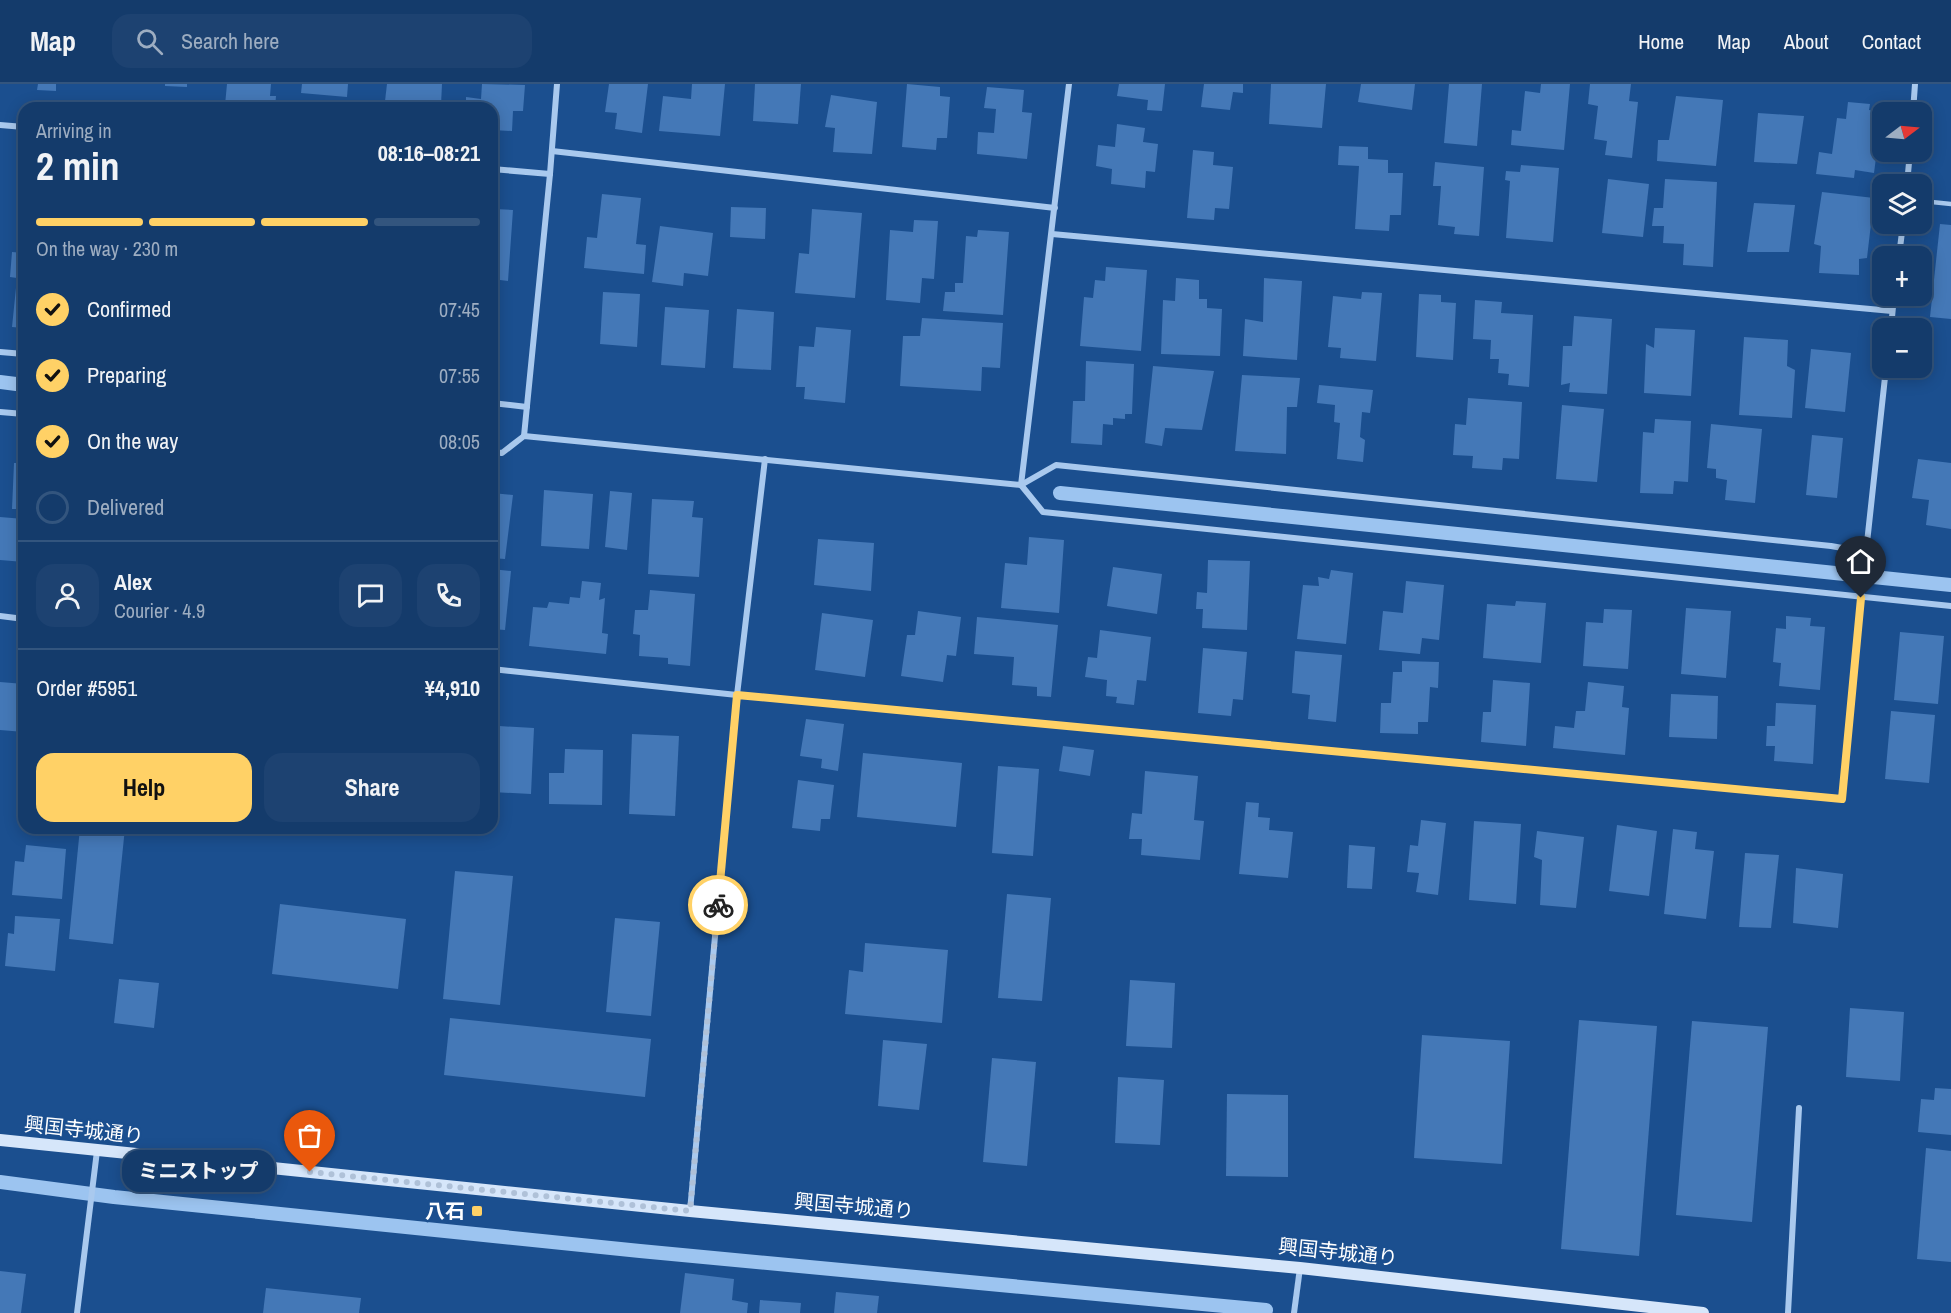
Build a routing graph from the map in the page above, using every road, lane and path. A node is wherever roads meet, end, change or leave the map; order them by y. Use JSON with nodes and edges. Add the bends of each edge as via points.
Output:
{"nodes":[{"id":1,"x":557,"y":84,"type":"edge"},
{"id":2,"x":1069,"y":84,"type":"edge"},
{"id":3,"x":1916,"y":84,"type":"edge"},
{"id":4,"x":1914,"y":102,"type":"edge"},
{"id":5,"x":0,"y":125,"type":"edge"},
{"id":6,"x":18,"y":126,"type":"edge"},
{"id":7,"x":552,"y":151,"type":"junction"},
{"id":8,"x":498,"y":170,"type":"edge"},
{"id":9,"x":550,"y":174,"type":"junction"},
{"id":10,"x":1932,"y":202,"type":"edge"},
{"id":11,"x":1951,"y":204,"type":"edge"},
{"id":12,"x":1055,"y":208,"type":"junction"},
{"id":13,"x":1052,"y":234,"type":"junction"},
{"id":14,"x":1893,"y":306,"type":"edge"},
{"id":15,"x":1893,"y":311,"type":"junction"},
{"id":16,"x":1892,"y":318,"type":"edge"},
{"id":17,"x":0,"y":352,"type":"edge"},
{"id":18,"x":18,"y":354,"type":"edge"},
{"id":19,"x":1885,"y":378,"type":"edge"},
{"id":20,"x":498,"y":404,"type":"edge"},
{"id":21,"x":527,"y":406,"type":"junction"},
{"id":22,"x":0,"y":412,"type":"edge"},
{"id":23,"x":18,"y":414,"type":"edge"},
{"id":24,"x":524,"y":436,"type":"junction"},
{"id":25,"x":498,"y":453,"type":"edge"},
{"id":26,"x":765,"y":459,"type":"junction"},
{"id":27,"x":1021,"y":485,"type":"junction"},
{"id":28,"x":1866,"y":552,"type":"junction"},
{"id":29,"x":1861,"y":598,"type":"junction"},
{"id":30,"x":1951,"y":606,"type":"edge"},
{"id":31,"x":0,"y":616,"type":"edge"},
{"id":32,"x":18,"y":618,"type":"edge"},
{"id":33,"x":498,"y":670,"type":"edge"},
{"id":34,"x":737,"y":695,"type":"junction"},
{"id":35,"x":1799,"y":1108,"type":"dead end"},
{"id":36,"x":0,"y":1140,"type":"edge"},
{"id":37,"x":97,"y":1151,"type":"junction"},
{"id":38,"x":690,"y":1211,"type":"junction"},
{"id":39,"x":1300,"y":1268,"type":"junction"},
{"id":40,"x":77,"y":1313,"type":"edge"},
{"id":41,"x":1294,"y":1313,"type":"edge"},
{"id":42,"x":1703,"y":1313,"type":"edge"},
{"id":43,"x":1788,"y":1313,"type":"edge"}],
"edges":[{"from":1,"to":7,"type":"street"},
{"from":2,"to":12,"type":"street"},
{"from":3,"to":4,"type":"street"},
{"from":5,"to":6,"type":"street"},
{"from":7,"to":9,"type":"street"},
{"from":7,"to":12,"type":"street"},
{"from":8,"to":9,"type":"street"},
{"from":9,"to":21,"type":"street"},
{"from":10,"to":11,"type":"lane"},
{"from":12,"to":13,"type":"street"},
{"from":13,"to":15,"type":"street"},
{"from":13,"to":27,"type":"street"},
{"from":14,"to":15,"type":"street"},
{"from":15,"to":16,"type":"street"},
{"from":17,"to":18,"type":"street"},
{"from":19,"to":28,"type":"street"},
{"from":20,"to":21,"type":"street"},
{"from":21,"to":24,"type":"street"},
{"from":22,"to":23,"type":"street"},
{"from":24,"to":25,"type":"street"},
{"from":24,"to":26,"type":"street"},
{"from":26,"to":27,"type":"street"},
{"from":26,"to":34,"type":"street"},
{"from":27,"to":28,"type":"street","via":[[1056,465]]},
{"from":27,"to":29,"type":"street","via":[[1043,512]]},
{"from":28,"to":29,"type":"street"},
{"from":29,"to":30,"type":"street"},
{"from":29,"to":34,"type":"street","via":[[1842,799]]},
{"from":31,"to":32,"type":"street"},
{"from":33,"to":34,"type":"street"},
{"from":34,"to":38,"type":"street"},
{"from":35,"to":43,"type":"street"},
{"from":36,"to":37,"type":"main road","name":"興国寺城通り"},
{"from":37,"to":38,"type":"main road","name":"興国寺城通り"},
{"from":37,"to":40,"type":"street"},
{"from":38,"to":39,"type":"main road","name":"興国寺城通り"},
{"from":39,"to":41,"type":"street"},
{"from":39,"to":42,"type":"main road","name":"興国寺城通り"}]}
